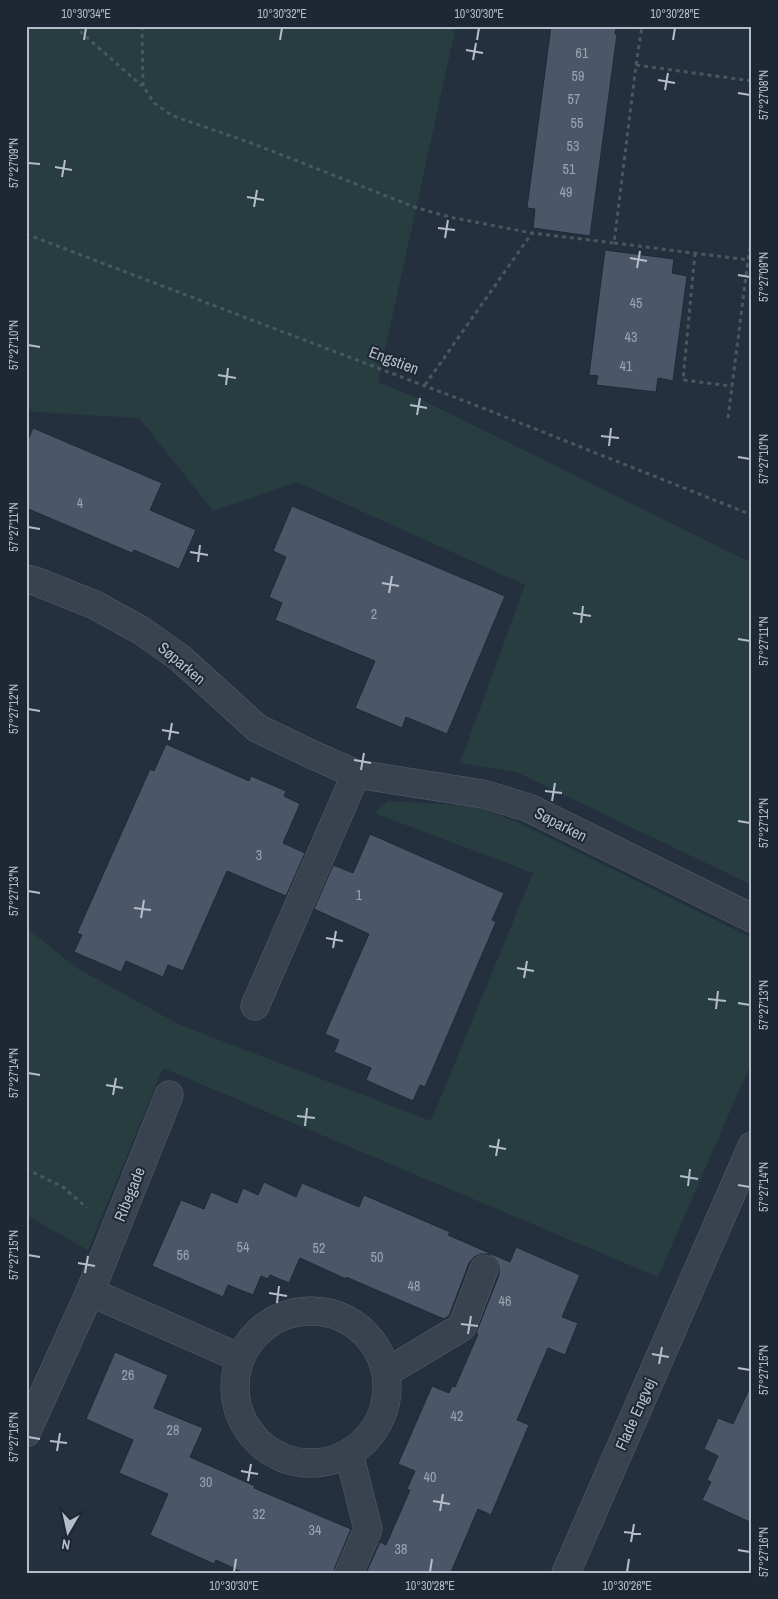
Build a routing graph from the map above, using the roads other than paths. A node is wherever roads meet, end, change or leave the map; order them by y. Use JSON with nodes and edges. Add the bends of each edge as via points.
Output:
{"nodes":[{"id":1,"x":26,"y":579,"type":"edge"},
{"id":2,"x":356,"y":774,"type":"junction"},
{"id":3,"x":752,"y":918,"type":"edge"},
{"id":4,"x":256,"y":1006,"type":"dead end"},
{"id":5,"x":169,"y":1095,"type":"dead end"},
{"id":6,"x":752,"y":1146,"type":"edge"},
{"id":7,"x":484,"y":1269,"type":"dead end"},
{"id":8,"x":90,"y":1292,"type":"junction"},
{"id":9,"x":240,"y":1358,"type":"junction"},
{"id":10,"x":386,"y":1372,"type":"junction"},
{"id":11,"x":26,"y":1433,"type":"edge"},
{"id":12,"x":349,"y":1453,"type":"junction"},
{"id":13,"x":349,"y":1573,"type":"edge"},
{"id":14,"x":566,"y":1573,"type":"edge"}],
"edges":[{"from":1,"to":2,"type":"street","name":"Søparken","via":[[95,605],[142,631],[180,658],[257,728]]},
{"from":2,"to":3,"type":"street","name":"Søparken","via":[[483,794],[529,808]]},
{"from":2,"to":4,"type":"street"},
{"from":5,"to":8,"type":"street","name":"Ribegade"},
{"from":6,"to":14,"type":"street","name":"Flade Engvej"},
{"from":7,"to":10,"type":"street","via":[[462,1327]]},
{"from":8,"to":9,"type":"street"},
{"from":8,"to":11,"type":"street","name":"Ribegade"},
{"from":9,"to":10,"type":"street","via":[[253,1338],[271,1321],[294,1312],[319,1310],[342,1317],[363,1330],[378,1349]]},
{"from":9,"to":12,"type":"street","via":[[235,1381],[237,1404],[246,1426],[261,1444],[281,1457],[304,1462],[328,1461]]},
{"from":10,"to":12,"type":"street","via":[[387,1396],[381,1419],[368,1438]]},
{"from":12,"to":13,"type":"street","via":[[368,1529]]}]}
